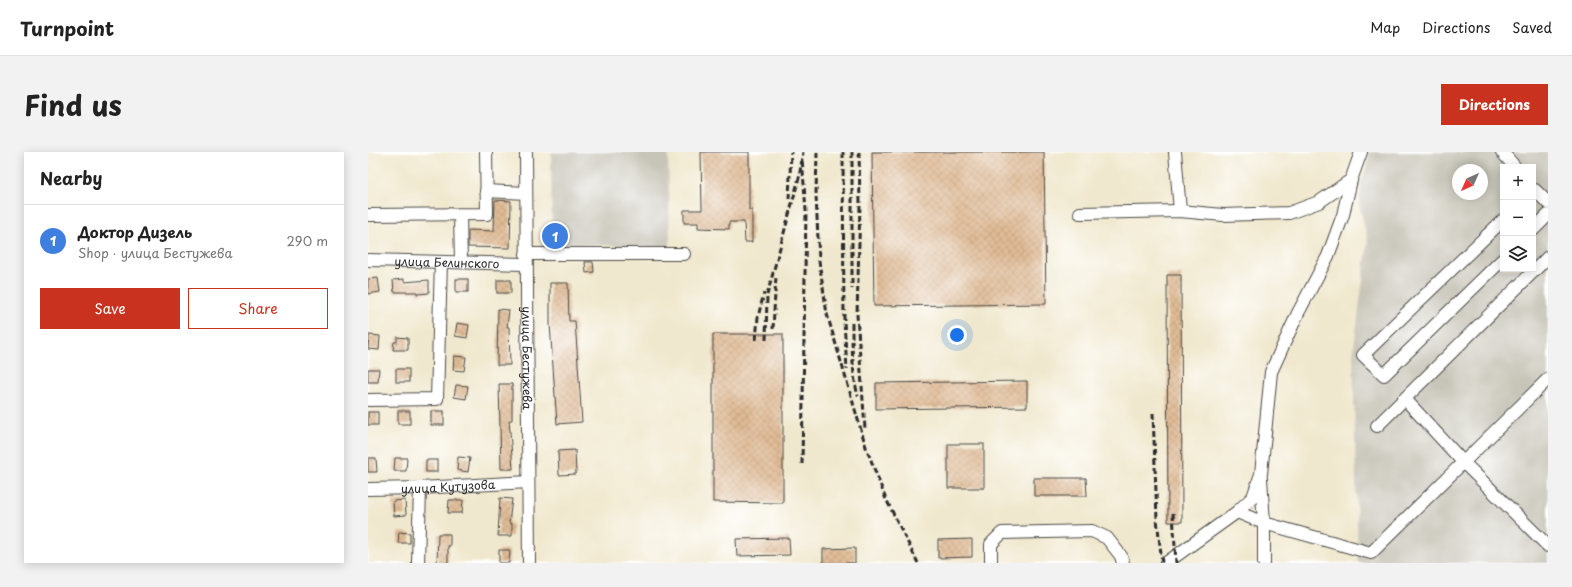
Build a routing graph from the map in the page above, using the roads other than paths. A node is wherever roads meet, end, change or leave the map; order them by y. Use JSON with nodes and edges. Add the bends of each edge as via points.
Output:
{"nodes":[{"id":1,"x":486,"y":152,"type":"edge"},
{"id":2,"x":526,"y":152,"type":"edge"},
{"id":3,"x":1175,"y":152,"type":"edge"},
{"id":4,"x":1361,"y":152,"type":"edge"},
{"id":5,"x":1502,"y":152,"type":"edge"},
{"id":6,"x":1512,"y":164,"type":"edge"},
{"id":7,"x":1351,"y":180,"type":"junction"},
{"id":8,"x":486,"y":190,"type":"junction"},
{"id":9,"x":1536,"y":191,"type":"edge"},
{"id":10,"x":526,"y":193,"type":"junction"},
{"id":11,"x":1548,"y":203,"type":"edge"},
{"id":12,"x":1180,"y":211,"type":"junction"},
{"id":13,"x":1080,"y":213,"type":"dead end"},
{"id":14,"x":368,"y":215,"type":"edge"},
{"id":15,"x":460,"y":215,"type":"junction"},
{"id":16,"x":1548,"y":215,"type":"edge"},
{"id":17,"x":1500,"y":223,"type":"edge"},
{"id":18,"x":1536,"y":227,"type":"edge"},
{"id":19,"x":684,"y":254,"type":"dead end"},
{"id":20,"x":1548,"y":257,"type":"edge"},
{"id":21,"x":526,"y":259,"type":"junction"},
{"id":22,"x":368,"y":260,"type":"edge"},
{"id":23,"x":461,"y":262,"type":"junction"},
{"id":24,"x":1500,"y":262,"type":"edge"},
{"id":25,"x":441,"y":263,"type":"junction"},
{"id":26,"x":1548,"y":379,"type":"edge"},
{"id":27,"x":1405,"y":399,"type":"junction"},
{"id":28,"x":368,"y":400,"type":"edge"},
{"id":29,"x":1377,"y":426,"type":"dead end"},
{"id":30,"x":1463,"y":462,"type":"junction"},
{"id":31,"x":1261,"y":474,"type":"junction"},
{"id":32,"x":528,"y":482,"type":"junction"},
{"id":33,"x":420,"y":488,"type":"junction"},
{"id":34,"x":368,"y":489,"type":"edge"},
{"id":35,"x":1236,"y":512,"type":"junction"},
{"id":36,"x":1264,"y":523,"type":"junction"},
{"id":37,"x":1548,"y":546,"type":"edge"},
{"id":38,"x":418,"y":563,"type":"edge"},
{"id":39,"x":529,"y":563,"type":"edge"},
{"id":40,"x":991,"y":563,"type":"edge"},
{"id":41,"x":1123,"y":563,"type":"edge"},
{"id":42,"x":1166,"y":563,"type":"edge"},
{"id":43,"x":1264,"y":563,"type":"edge"}],
"edges":[{"from":1,"to":8,"type":"street"},
{"from":2,"to":10,"type":"street","name":"улица Бестужева"},
{"from":3,"to":12,"type":"street"},
{"from":4,"to":7,"type":"street"},
{"from":5,"to":6,"type":"street"},
{"from":7,"to":12,"type":"street","via":[[1320,202],[1289,213],[1223,215]]},
{"from":7,"to":31,"type":"street","via":[[1343,215],[1328,256],[1271,372]]},
{"from":8,"to":10,"type":"street"},
{"from":8,"to":15,"type":"street","via":[[487,214]]},
{"from":9,"to":11,"type":"street"},
{"from":10,"to":21,"type":"street","name":"улица Бестужева"},
{"from":12,"to":13,"type":"street"},
{"from":14,"to":15,"type":"street"},
{"from":15,"to":23,"type":"street"},
{"from":16,"to":18,"type":"street"},
{"from":17,"to":24,"type":"street","via":[[1363,355],[1384,375]]},
{"from":19,"to":21,"type":"street","name":"улица Белинского"},
{"from":20,"to":27,"type":"street"},
{"from":21,"to":23,"type":"street","name":"улица Белинского"},
{"from":21,"to":32,"type":"street","name":"улица Бестужева"},
{"from":22,"to":25,"type":"street","name":"улица Белинского"},
{"from":23,"to":25,"type":"street","name":"улица Белинского"},
{"from":25,"to":28,"type":"street","via":[[437,399]]},
{"from":26,"to":30,"type":"street"},
{"from":27,"to":29,"type":"street"},
{"from":27,"to":30,"type":"street"},
{"from":30,"to":36,"type":"street","via":[[1370,553]]},
{"from":30,"to":37,"type":"street"},
{"from":31,"to":35,"type":"street","via":[[1253,496]]},
{"from":31,"to":36,"type":"street"},
{"from":32,"to":33,"type":"street","name":"улица Кутузова"},
{"from":32,"to":39,"type":"street","name":"улица Бестужева"},
{"from":33,"to":34,"type":"street","name":"улица Кутузова"},
{"from":33,"to":38,"type":"street"},
{"from":35,"to":36,"type":"street"},
{"from":35,"to":42,"type":"street"},
{"from":36,"to":43,"type":"street"},
{"from":40,"to":41,"type":"street","via":[[991,544],[1002,533],[1092,531],[1107,538],[1121,556]]}]}
